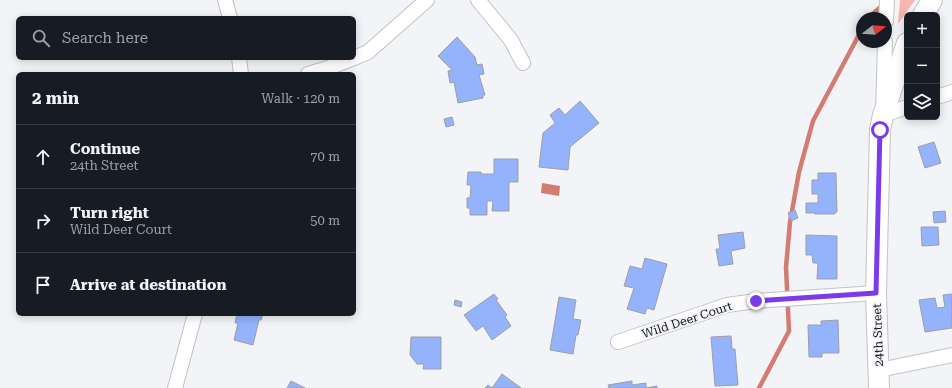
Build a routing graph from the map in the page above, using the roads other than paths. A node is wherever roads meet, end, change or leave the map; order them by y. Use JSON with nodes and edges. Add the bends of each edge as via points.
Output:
{"nodes":[{"id":1,"x":225,"y":0,"type":"edge"},
{"id":2,"x":428,"y":0,"type":"edge"},
{"id":3,"x":478,"y":0,"type":"edge"},
{"id":4,"x":887,"y":0,"type":"edge"},
{"id":5,"x":932,"y":0,"type":"edge"},
{"id":6,"x":886,"y":12,"type":"edge"},
{"id":7,"x":925,"y":12,"type":"edge"},
{"id":8,"x":229,"y":16,"type":"edge"},
{"id":9,"x":885,"y":48,"type":"edge"},
{"id":10,"x":905,"y":48,"type":"edge"},
{"id":11,"x":356,"y":57,"type":"edge"},
{"id":12,"x":239,"y":60,"type":"edge"},
{"id":13,"x":349,"y":60,"type":"edge"},
{"id":14,"x":523,"y":63,"type":"dead end"},
{"id":15,"x":241,"y":72,"type":"edge"},
{"id":16,"x":315,"y":72,"type":"edge"},
{"id":17,"x":952,"y":92,"type":"edge"},
{"id":18,"x":940,"y":96,"type":"edge"},
{"id":19,"x":904,"y":108,"type":"edge"},
{"id":20,"x":883,"y":115,"type":"junction"},
{"id":21,"x":876,"y":293,"type":"junction"},
{"id":22,"x":194,"y":316,"type":"edge"},
{"id":23,"x":618,"y":342,"type":"dead end"},
{"id":24,"x":952,"y":355,"type":"edge"},
{"id":25,"x":879,"y":379,"type":"edge"},
{"id":26,"x":175,"y":388,"type":"edge"}],
"edges":[{"from":1,"to":8,"type":"street"},
{"from":2,"to":11,"type":"street","via":[[368,52]]},
{"from":3,"to":14,"type":"street","via":[[511,40]]},
{"from":4,"to":6,"type":"street"},
{"from":5,"to":7,"type":"main road"},
{"from":9,"to":20,"type":"street"},
{"from":10,"to":20,"type":"main road","name":"24th Street"},
{"from":12,"to":15,"type":"street"},
{"from":13,"to":16,"type":"street"},
{"from":17,"to":18,"type":"street"},
{"from":19,"to":20,"type":"street"},
{"from":20,"to":21,"type":"main road","name":"24th Street","via":[[880,130]]},
{"from":21,"to":23,"type":"street","name":"Wild Deer Court","via":[[727,305]]},
{"from":21,"to":25,"type":"main road","name":"24th Street"},
{"from":22,"to":26,"type":"street"},
{"from":24,"to":25,"type":"street"}]}
